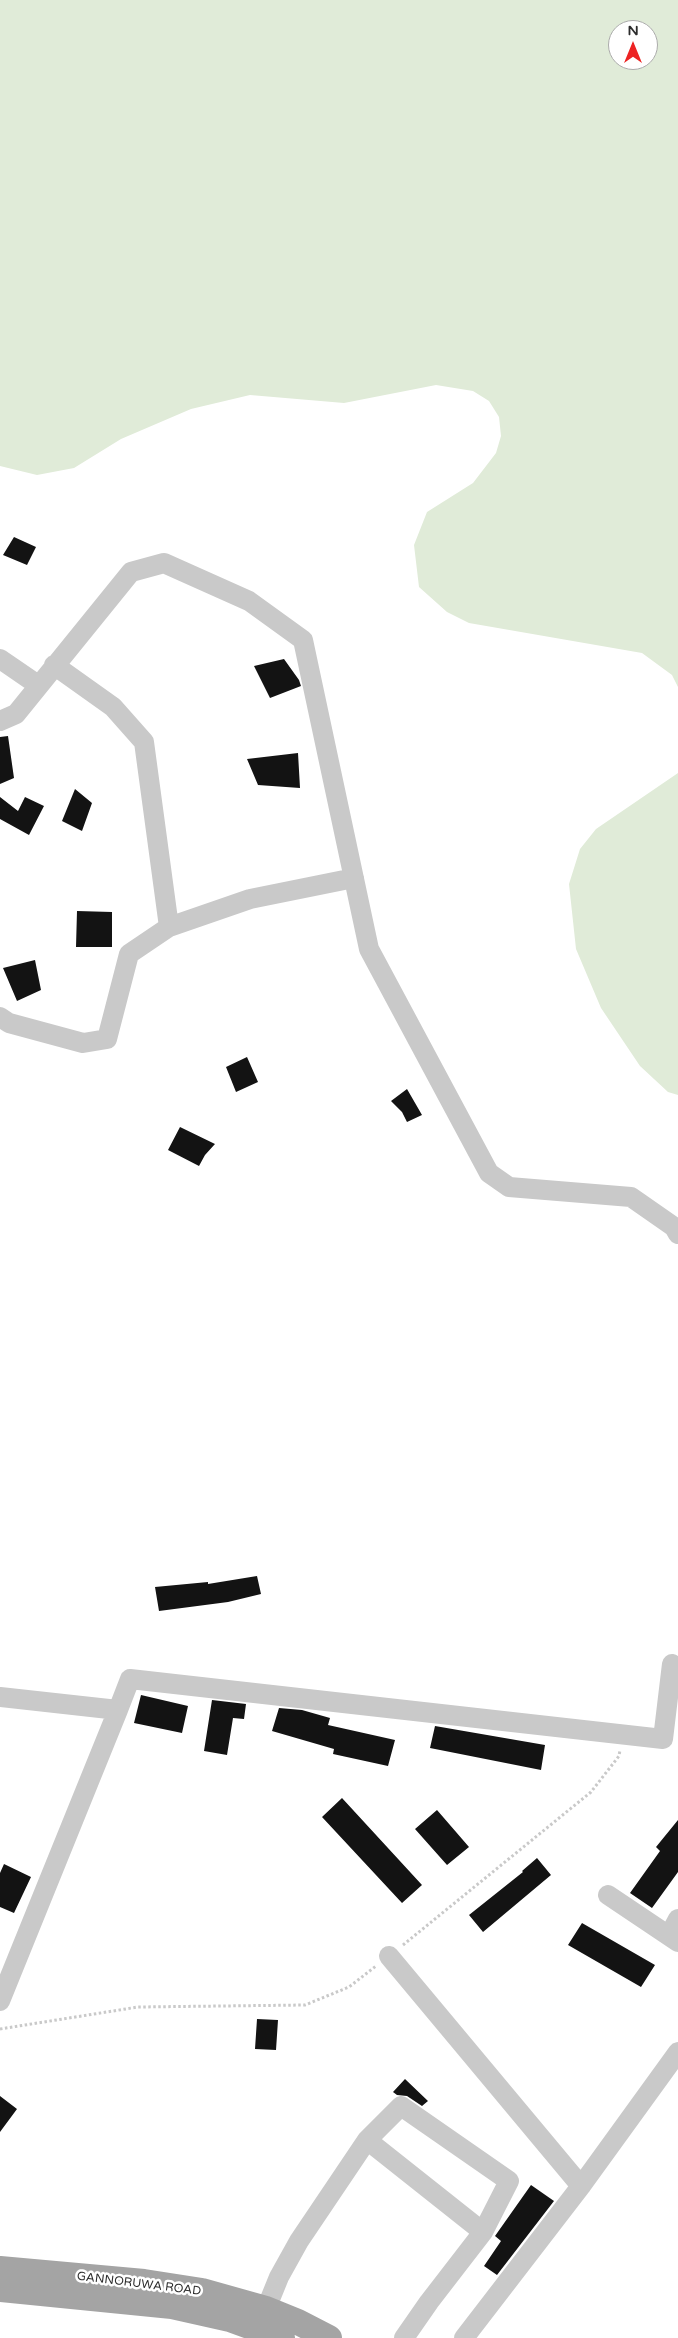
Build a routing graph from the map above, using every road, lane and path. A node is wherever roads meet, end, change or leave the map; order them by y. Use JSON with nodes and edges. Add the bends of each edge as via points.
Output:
{"nodes":[{"id":1,"x":0,"y":659,"type":"edge"},
{"id":2,"x":54,"y":665,"type":"junction"},
{"id":3,"x":38,"y":685,"type":"junction"},
{"id":4,"x":0,"y":721,"type":"edge"},
{"id":5,"x":354,"y":878,"type":"junction"},
{"id":6,"x":169,"y":927,"type":"junction"},
{"id":7,"x":0,"y":1017,"type":"edge"},
{"id":8,"x":678,"y":1234,"type":"edge"},
{"id":9,"x":676,"y":1663,"type":"edge"},
{"id":10,"x":0,"y":1697,"type":"edge"},
{"id":11,"x":118,"y":1710,"type":"junction"},
{"id":12,"x":623,"y":1735,"type":"junction"},
{"id":13,"x":608,"y":1895,"type":"dead end"},
{"id":14,"x":675,"y":1932,"type":"edge"},
{"id":15,"x":389,"y":1956,"type":"junction"},
{"id":16,"x":0,"y":2001,"type":"edge"},
{"id":17,"x":0,"y":2029,"type":"edge"},
{"id":18,"x":678,"y":2052,"type":"edge"},
{"id":19,"x":366,"y":2140,"type":"junction"},
{"id":20,"x":581,"y":2186,"type":"junction"},
{"id":21,"x":483,"y":2232,"type":"junction"},
{"id":22,"x":0,"y":2269,"type":"edge"},
{"id":23,"x":0,"y":2289,"type":"edge"},
{"id":24,"x":108,"y":2289,"type":"junction"},
{"id":25,"x":266,"y":2309,"type":"junction"},
{"id":26,"x":282,"y":2338,"type":"edge"},
{"id":27,"x":329,"y":2338,"type":"edge"},
{"id":28,"x":404,"y":2338,"type":"edge"},
{"id":29,"x":464,"y":2338,"type":"edge"}],
"edges":[{"from":1,"to":3,"type":"street"},
{"from":2,"to":3,"type":"street"},
{"from":2,"to":5,"type":"street","via":[[131,572],[164,563],[249,601],[303,640]]},
{"from":2,"to":6,"type":"street","via":[[112,707],[144,742]]},
{"from":3,"to":4,"type":"street","via":[[16,714]]},
{"from":5,"to":6,"type":"street","via":[[250,899]]},
{"from":5,"to":8,"type":"street","via":[[369,949],[489,1173],[510,1187],[631,1197],[674,1227]]},
{"from":6,"to":7,"type":"street","via":[[129,954],[107,1038],[83,1043],[9,1023]]},
{"from":9,"to":12,"type":"street","via":[[663,1739]]},
{"from":10,"to":11,"type":"street"},
{"from":11,"to":12,"type":"street","via":[[130,1679]]},
{"from":11,"to":16,"type":"street"},
{"from":12,"to":15,"type":"path","via":[[619,1756],[591,1792]]},
{"from":13,"to":14,"type":"street"},
{"from":15,"to":17,"type":"path","via":[[349,1986],[305,2005],[138,2007]]},
{"from":15,"to":20,"type":"street"},
{"from":18,"to":20,"type":"street"},
{"from":19,"to":21,"type":"street"},
{"from":19,"to":21,"type":"street","via":[[400,2106],[509,2181]]},
{"from":19,"to":25,"type":"street","via":[[299,2241]]},
{"from":20,"to":29,"type":"street"},
{"from":21,"to":28,"type":"street"},
{"from":22,"to":24,"type":"main road","name":"GANNORUWA ROAD"},
{"from":23,"to":24,"type":"main road","name":"GANNORUWA ROAD"},
{"from":24,"to":25,"type":"main road","name":"GANNORUWA ROAD","via":[[202,2291]]},
{"from":24,"to":26,"type":"main road","name":"GANNORUWA ROAD","via":[[263,2329]]},
{"from":25,"to":27,"type":"main road","name":"GANNORUWA ROAD"}]}
